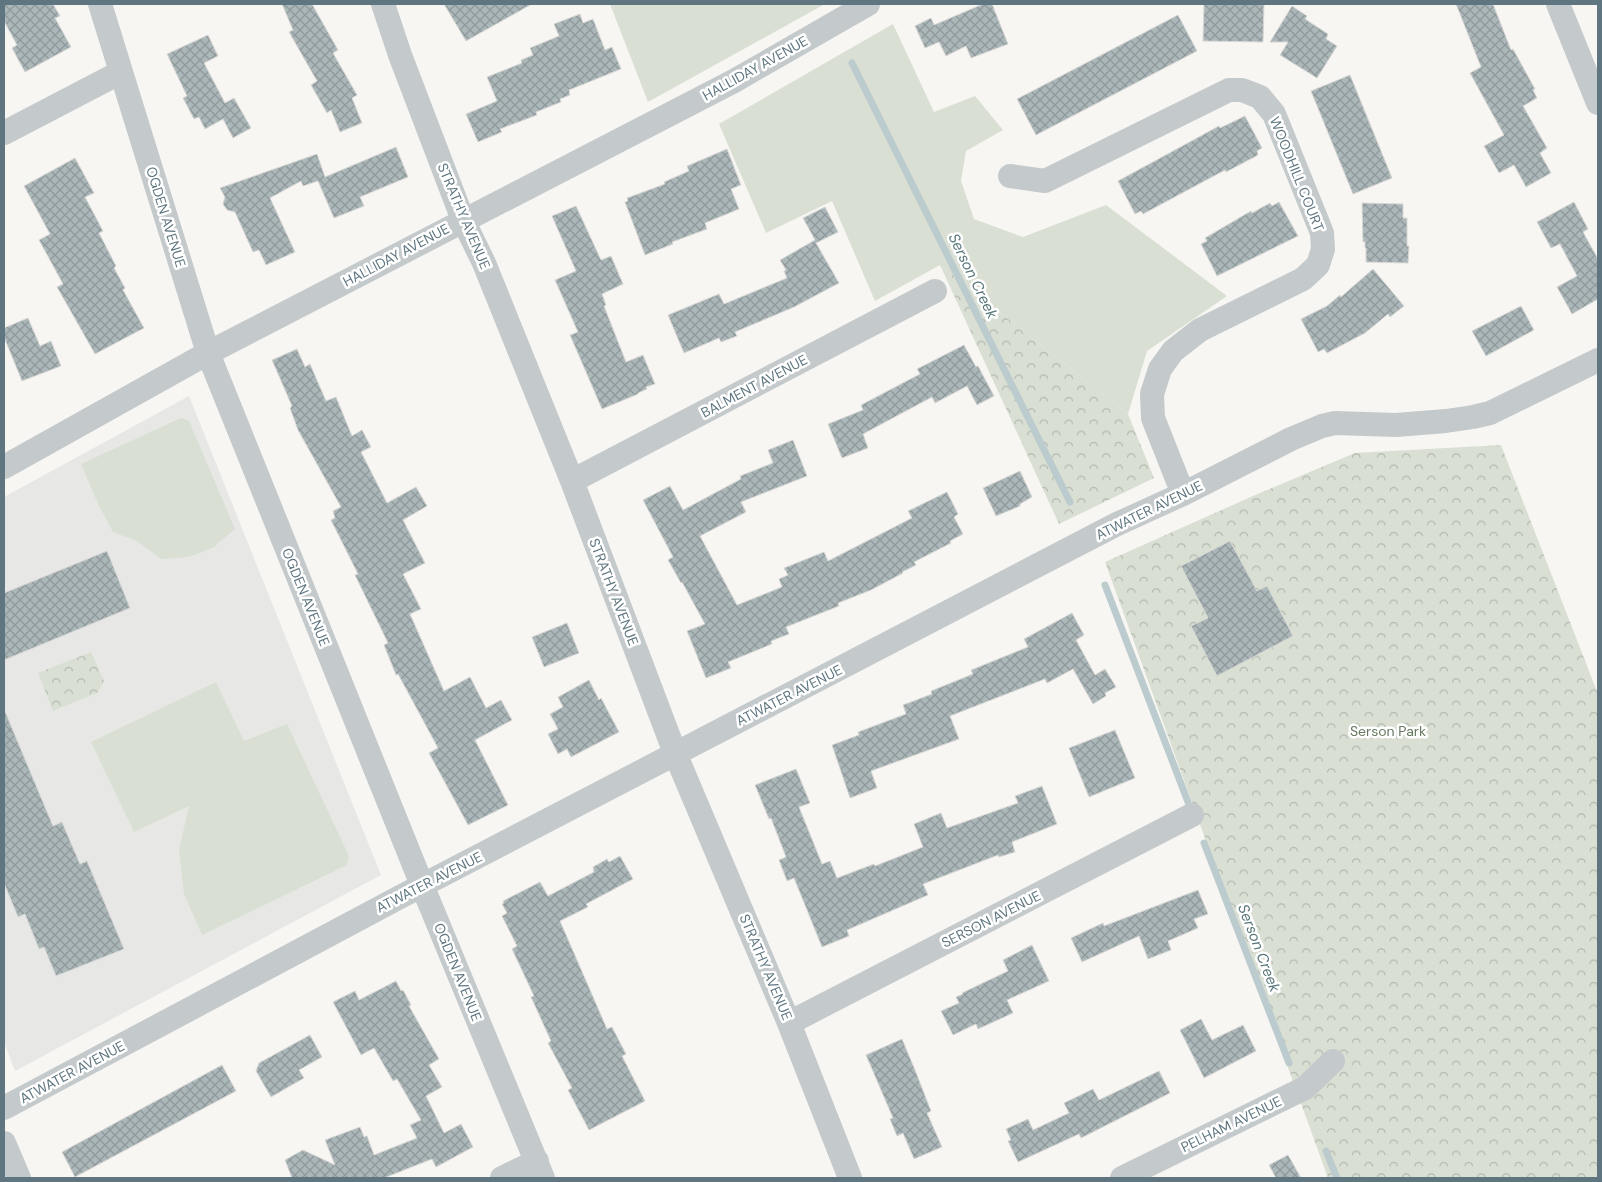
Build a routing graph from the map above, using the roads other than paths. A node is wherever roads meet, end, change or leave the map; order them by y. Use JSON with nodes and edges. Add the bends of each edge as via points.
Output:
{"nodes":[{"id":1,"x":100,"y":4,"type":"edge"},
{"id":2,"x":383,"y":4,"type":"edge"},
{"id":3,"x":868,"y":4,"type":"edge"},
{"id":4,"x":1558,"y":4,"type":"edge"},
{"id":5,"x":121,"y":72,"type":"junction"},
{"id":6,"x":1598,"y":103,"type":"edge"},
{"id":7,"x":4,"y":133,"type":"edge"},
{"id":8,"x":1010,"y":176,"type":"dead end"},
{"id":9,"x":463,"y":220,"type":"junction"},
{"id":10,"x":935,"y":291,"type":"dead end"},
{"id":11,"x":208,"y":353,"type":"junction"},
{"id":12,"x":1598,"y":360,"type":"edge"},
{"id":13,"x":4,"y":467,"type":"edge"},
{"id":14,"x":572,"y":481,"type":"junction"},
{"id":15,"x":1183,"y":494,"type":"junction"},
{"id":16,"x":675,"y":754,"type":"junction"},
{"id":17,"x":1192,"y":815,"type":"dead end"},
{"id":18,"x":422,"y":885,"type":"junction"},
{"id":19,"x":789,"y":1023,"type":"junction"},
{"id":20,"x":1333,"y":1061,"type":"dead end"},
{"id":21,"x":4,"y":1108,"type":"edge"},
{"id":22,"x":4,"y":1143,"type":"edge"},
{"id":23,"x":540,"y":1170,"type":"edge"},
{"id":24,"x":19,"y":1178,"type":"edge"},
{"id":25,"x":502,"y":1178,"type":"edge"},
{"id":26,"x":850,"y":1178,"type":"edge"},
{"id":27,"x":1122,"y":1178,"type":"edge"}],
"edges":[{"from":1,"to":5,"type":"street","name":"OGDEN AVENUE"},
{"from":2,"to":9,"type":"street","name":"STRATHY AVENUE"},
{"from":3,"to":9,"type":"street","name":"HALLIDAY AVENUE","via":[[734,81]]},
{"from":4,"to":6,"type":"street"},
{"from":5,"to":7,"type":"street"},
{"from":5,"to":11,"type":"street","name":"OGDEN AVENUE"},
{"from":8,"to":15,"type":"street","name":"WOODHILL COURT","via":[[1045,181],[1230,90],[1242,90],[1260,97],[1274,114],[1322,233],[1323,249],[1318,265],[1303,279],[1200,330],[1173,351],[1160,370],[1152,394],[1153,418]]},
{"from":9,"to":11,"type":"street","name":"HALLIDAY AVENUE"},
{"from":9,"to":14,"type":"street","name":"STRATHY AVENUE","via":[[484,263]]},
{"from":10,"to":14,"type":"street","name":"BALMENT AVENUE"},
{"from":11,"to":13,"type":"street","name":"HALLIDAY AVENUE"},
{"from":11,"to":18,"type":"street","name":"OGDEN AVENUE"},
{"from":12,"to":15,"type":"street","name":"ATWATER AVENUE","via":[[1490,413],[1396,425],[1355,422],[1322,426]]},
{"from":14,"to":16,"type":"street","name":"STRATHY AVENUE"},
{"from":15,"to":16,"type":"street","name":"ATWATER AVENUE","via":[[1108,529]]},
{"from":16,"to":18,"type":"street","name":"ATWATER AVENUE"},
{"from":16,"to":19,"type":"street","name":"STRATHY AVENUE"},
{"from":17,"to":19,"type":"street","name":"SERSON AVENUE"},
{"from":18,"to":21,"type":"street","name":"ATWATER AVENUE"},
{"from":18,"to":23,"type":"street","name":"OGDEN AVENUE"},
{"from":19,"to":26,"type":"street","name":"STRATHY AVENUE"},
{"from":20,"to":27,"type":"street","name":"PELHAM AVENUE","via":[[1305,1088]]},
{"from":22,"to":24,"type":"street"},
{"from":23,"to":25,"type":"street"}]}
